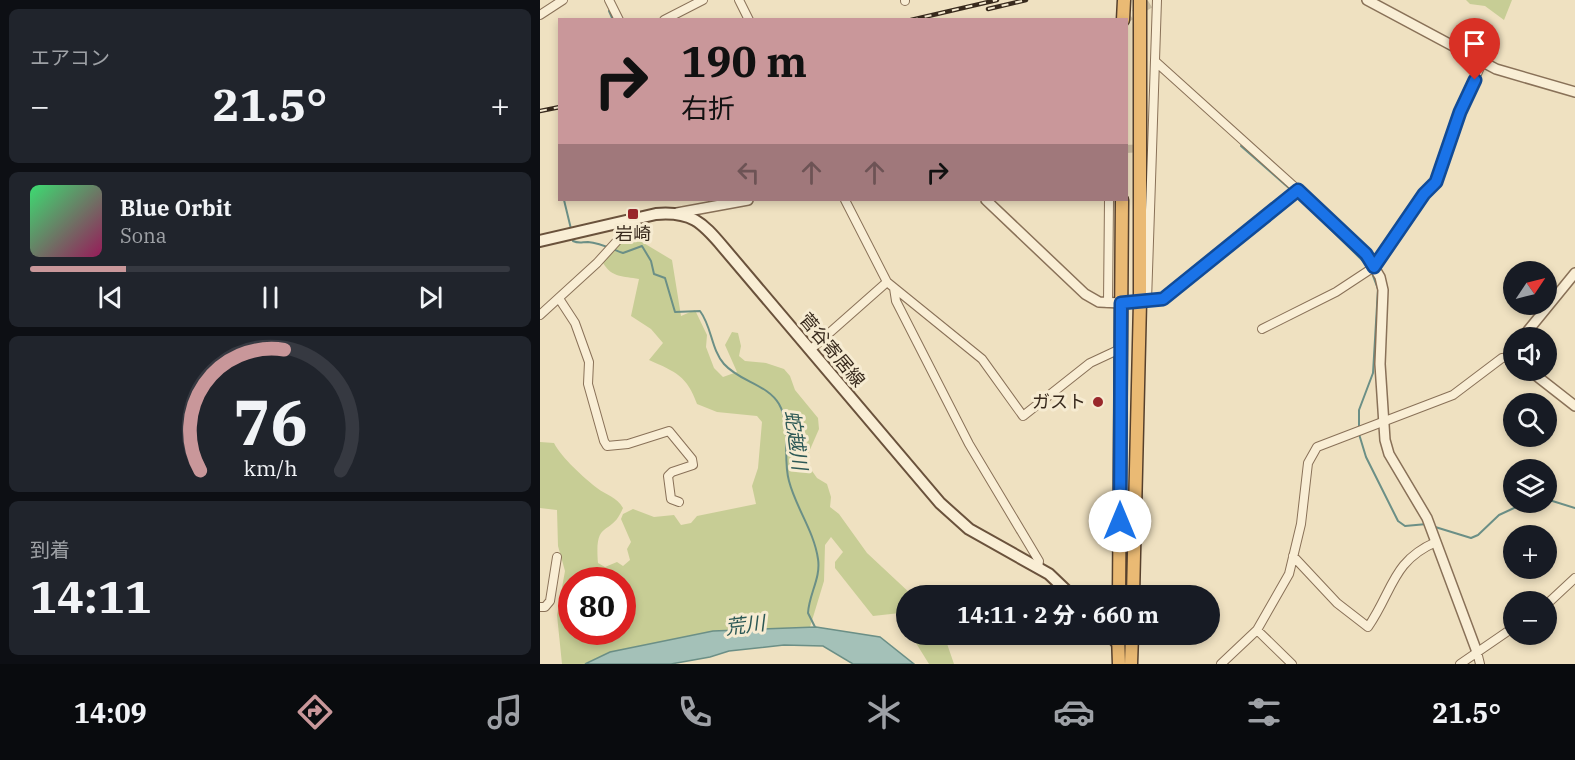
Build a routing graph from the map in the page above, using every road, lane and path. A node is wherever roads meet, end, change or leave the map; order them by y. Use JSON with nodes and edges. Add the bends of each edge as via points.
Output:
{"nodes":[{"id":1,"x":563,"y":0,"type":"edge"},
{"id":2,"x":609,"y":0,"type":"edge"},
{"id":3,"x":703,"y":0,"type":"edge"},
{"id":4,"x":739,"y":0,"type":"edge"},
{"id":5,"x":1124,"y":0,"type":"edge"},
{"id":6,"x":1367,"y":0,"type":"edge"},
{"id":7,"x":1151,"y":1,"type":"edge"},
{"id":8,"x":540,"y":15,"type":"edge"},
{"id":9,"x":618,"y":18,"type":"edge"},
{"id":10,"x":668,"y":18,"type":"edge"},
{"id":11,"x":748,"y":18,"type":"edge"},
{"id":12,"x":1123,"y":18,"type":"edge"},
{"id":13,"x":1156,"y":62,"type":"junction"},
{"id":14,"x":1482,"y":63,"type":"junction"},
{"id":15,"x":1575,"y":92,"type":"edge"},
{"id":16,"x":1298,"y":190,"type":"junction"},
{"id":17,"x":738,"y":201,"type":"edge"},
{"id":18,"x":846,"y":201,"type":"edge"},
{"id":19,"x":987,"y":201,"type":"edge"},
{"id":20,"x":1109,"y":201,"type":"edge"},
{"id":21,"x":1122,"y":201,"type":"edge"},
{"id":22,"x":698,"y":205,"type":"edge"},
{"id":23,"x":675,"y":213,"type":"junction"},
{"id":24,"x":637,"y":219,"type":"junction"},
{"id":25,"x":540,"y":241,"type":"edge"},
{"id":26,"x":1374,"y":267,"type":"junction"},
{"id":27,"x":1575,"y":273,"type":"edge"},
{"id":28,"x":887,"y":282,"type":"junction"},
{"id":29,"x":894,"y":288,"type":"junction"},
{"id":30,"x":560,"y":300,"type":"junction"},
{"id":31,"x":1143,"y":302,"type":"junction"},
{"id":32,"x":1115,"y":303,"type":"junction"},
{"id":33,"x":540,"y":315,"type":"edge"},
{"id":34,"x":1531,"y":327,"type":"edge"},
{"id":35,"x":1262,"y":329,"type":"dead end"},
{"id":36,"x":1120,"y":349,"type":"junction"},
{"id":37,"x":810,"y":350,"type":"junction"},
{"id":38,"x":1503,"y":358,"type":"edge"},
{"id":39,"x":1543,"y":381,"type":"edge"},
{"id":40,"x":1575,"y":406,"type":"edge"},
{"id":41,"x":1382,"y":421,"type":"junction"},
{"id":42,"x":679,"y":502,"type":"dead end"},
{"id":43,"x":1436,"y":542,"type":"junction"},
{"id":44,"x":1120,"y":543,"type":"junction"},
{"id":45,"x":1135,"y":543,"type":"junction"},
{"id":46,"x":1293,"y":556,"type":"junction"},
{"id":47,"x":557,"y":557,"type":"dead end"},
{"id":48,"x":1038,"y":568,"type":"junction"},
{"id":49,"x":1575,"y":578,"type":"edge"},
{"id":50,"x":1060,"y":585,"type":"edge"},
{"id":51,"x":1119,"y":585,"type":"edge"},
{"id":52,"x":1133,"y":585,"type":"edge"},
{"id":53,"x":1557,"y":595,"type":"edge"},
{"id":54,"x":540,"y":607,"type":"edge"},
{"id":55,"x":1257,"y":630,"type":"junction"},
{"id":56,"x":1503,"y":634,"type":"edge"},
{"id":57,"x":1118,"y":645,"type":"edge"},
{"id":58,"x":1122,"y":645,"type":"edge"},
{"id":59,"x":1132,"y":645,"type":"edge"},
{"id":60,"x":1477,"y":652,"type":"junction"},
{"id":61,"x":1133,"y":662,"type":"edge"},
{"id":62,"x":1119,"y":664,"type":"edge"},
{"id":63,"x":1221,"y":664,"type":"edge"},
{"id":64,"x":1292,"y":664,"type":"edge"},
{"id":65,"x":1461,"y":664,"type":"edge"},
{"id":66,"x":1480,"y":664,"type":"edge"}],
"edges":[{"from":1,"to":8,"type":"street"},
{"from":2,"to":9,"type":"street"},
{"from":3,"to":10,"type":"street"},
{"from":4,"to":11,"type":"street"},
{"from":5,"to":12,"type":"highway"},
{"from":6,"to":14,"type":"street"},
{"from":7,"to":13,"type":"street"},
{"from":7,"to":31,"type":"highway"},
{"from":13,"to":16,"type":"street"},
{"from":13,"to":31,"type":"street"},
{"from":14,"to":15,"type":"street"},
{"from":14,"to":26,"type":"street","via":[[1436,182]]},
{"from":16,"to":26,"type":"street","via":[[1366,254]]},
{"from":16,"to":31,"type":"street","via":[[1163,299]]},
{"from":17,"to":22,"type":"street"},
{"from":18,"to":28,"type":"street"},
{"from":19,"to":32,"type":"street","via":[[1085,294],[1099,302]]},
{"from":20,"to":32,"type":"street"},
{"from":21,"to":32,"type":"highway"},
{"from":22,"to":23,"type":"street"},
{"from":23,"to":24,"type":"main road"},
{"from":23,"to":37,"type":"main road","name":"菅谷寄居線","via":[[704,226]]},
{"from":24,"to":25,"type":"main road"},
{"from":24,"to":30,"type":"street"},
{"from":26,"to":35,"type":"street","via":[[1336,292]]},
{"from":26,"to":41,"type":"street","via":[[1383,290]]},
{"from":27,"to":34,"type":"street"},
{"from":28,"to":29,"type":"street"},
{"from":28,"to":37,"type":"street"},
{"from":29,"to":36,"type":"street","via":[[982,359],[1023,416],[1090,363]]},
{"from":29,"to":48,"type":"street","via":[[896,301],[969,444],[1039,561]]},
{"from":30,"to":33,"type":"street"},
{"from":30,"to":42,"type":"street","via":[[575,323],[589,362],[588,384],[607,446],[628,444],[669,430],[693,459],[693,465],[668,476],[671,499]]},
{"from":31,"to":32,"type":"street"},
{"from":31,"to":45,"type":"highway"},
{"from":32,"to":36,"type":"highway"},
{"from":36,"to":44,"type":"highway"},
{"from":37,"to":48,"type":"main road","name":"菅谷寄居線","via":[[940,503],[969,529]]},
{"from":38,"to":41,"type":"street","via":[[1453,395]]},
{"from":39,"to":40,"type":"street"},
{"from":41,"to":43,"type":"street","via":[[1389,454],[1423,510]]},
{"from":41,"to":46,"type":"street","via":[[1317,447],[1312,453]]},
{"from":43,"to":46,"type":"street","via":[[1419,549],[1400,567],[1368,627],[1337,603]]},
{"from":43,"to":60,"type":"street"},
{"from":44,"to":45,"type":"highway"},
{"from":44,"to":51,"type":"highway"},
{"from":45,"to":52,"type":"highway"},
{"from":46,"to":55,"type":"street","via":[[1289,574]]},
{"from":47,"to":54,"type":"street","via":[[550,601]]},
{"from":48,"to":50,"type":"main road","name":"菅谷寄居線"},
{"from":49,"to":53,"type":"street"},
{"from":55,"to":63,"type":"street"},
{"from":55,"to":64,"type":"street"},
{"from":56,"to":60,"type":"street"},
{"from":57,"to":62,"type":"highway"},
{"from":58,"to":61,"type":"highway"},
{"from":59,"to":61,"type":"highway"},
{"from":60,"to":65,"type":"street"},
{"from":60,"to":66,"type":"street"}]}
